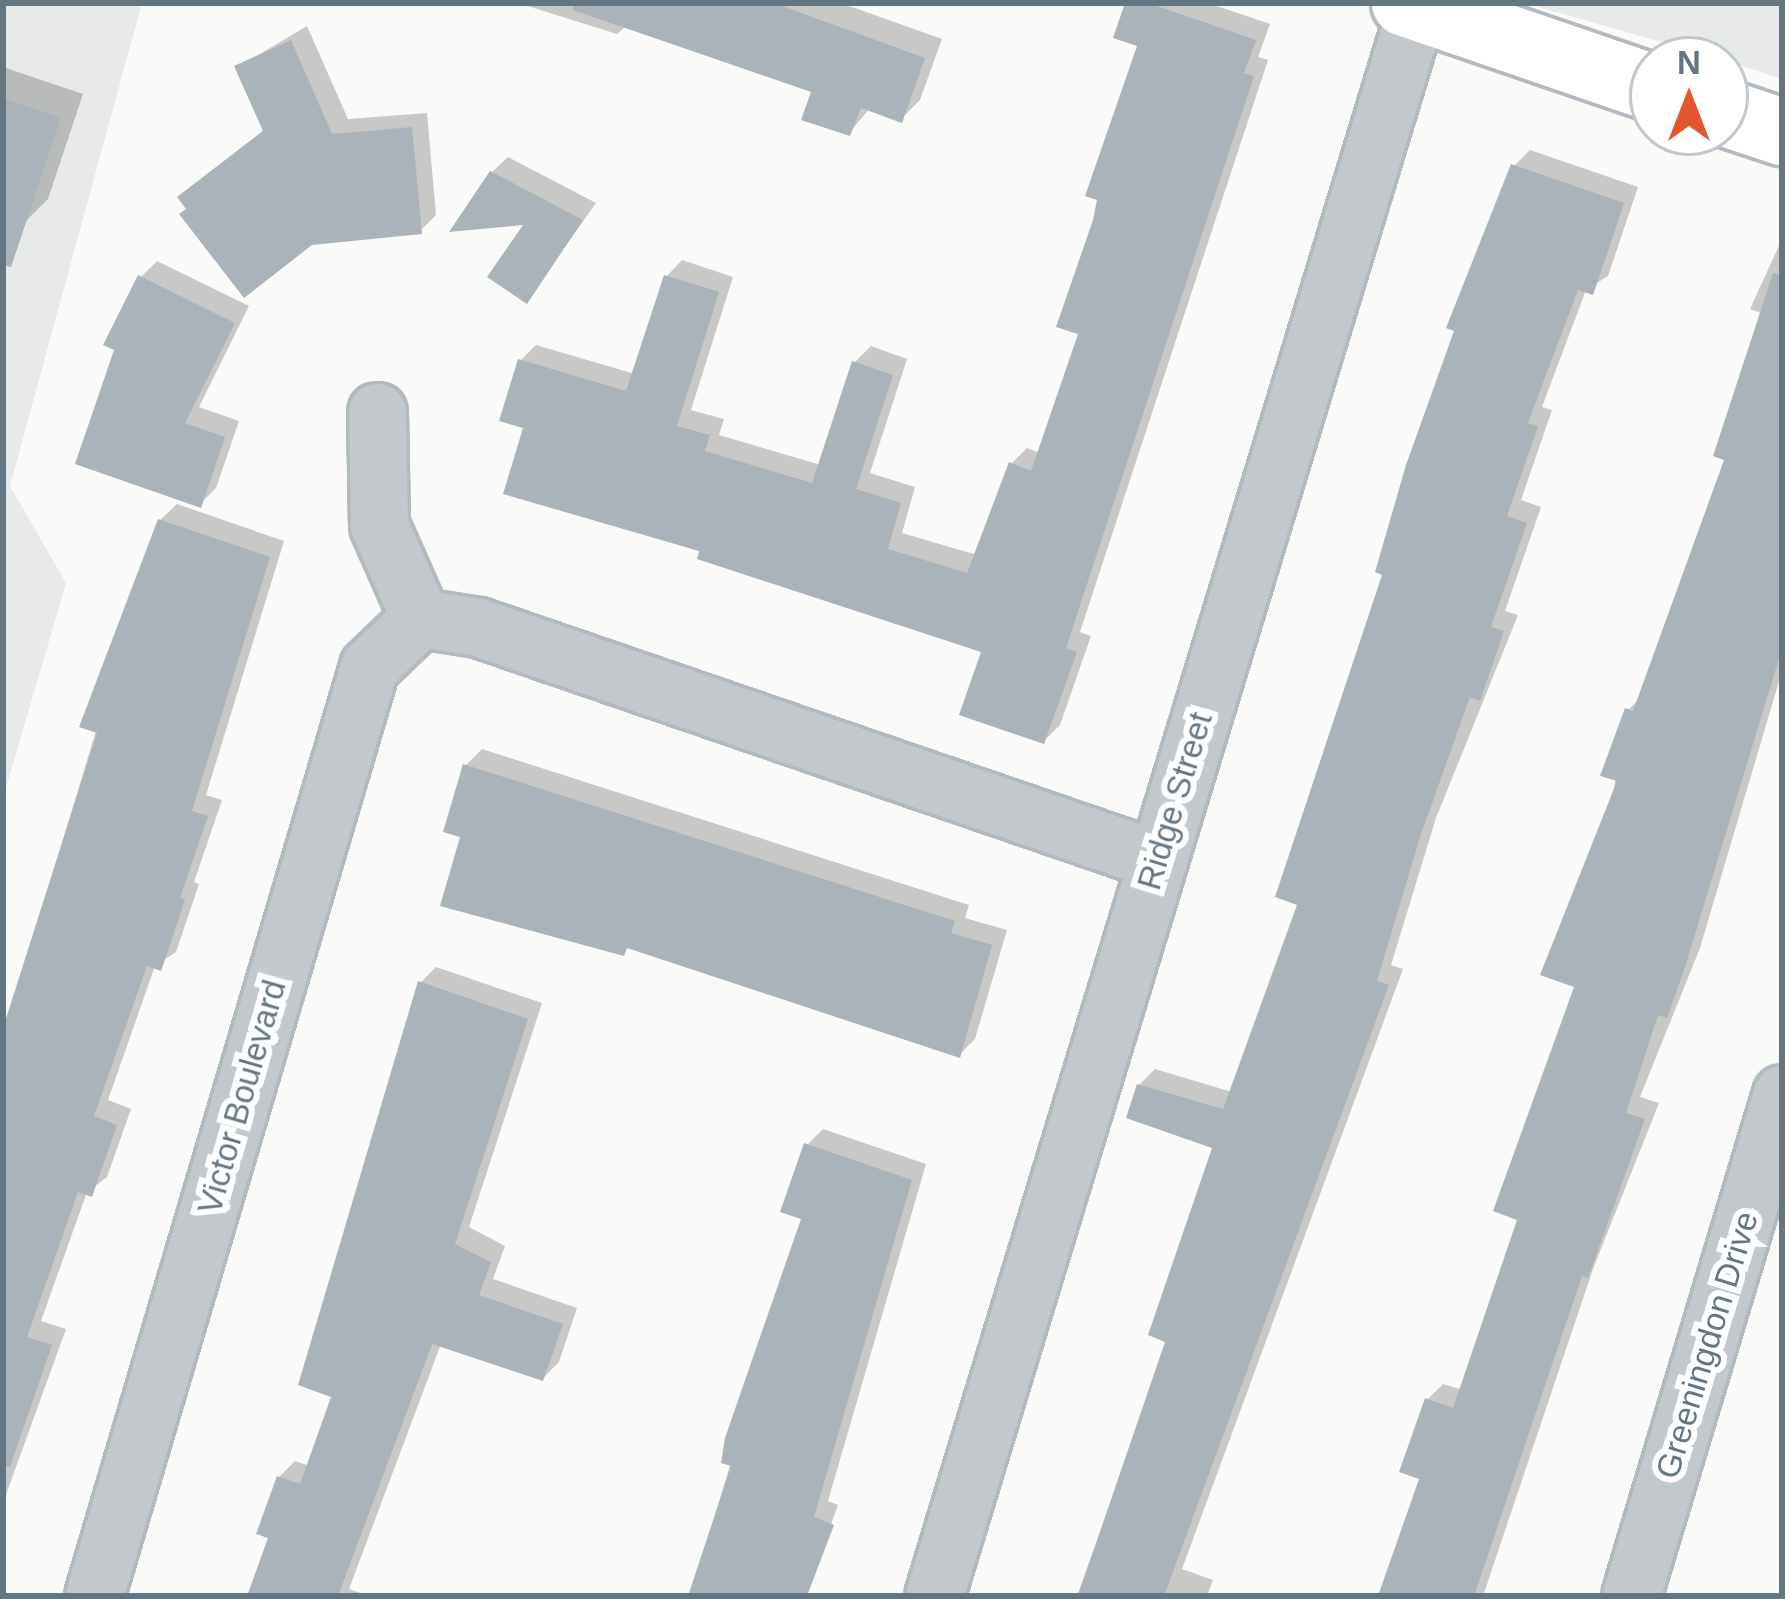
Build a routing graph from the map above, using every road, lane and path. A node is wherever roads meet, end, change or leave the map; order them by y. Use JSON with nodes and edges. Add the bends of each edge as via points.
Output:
{"nodes":[{"id":1,"x":1411,"y":5,"type":"edge"},
{"id":2,"x":1629,"y":80,"type":"edge"},
{"id":3,"x":1749,"y":120,"type":"edge"},
{"id":4,"x":1782,"y":132,"type":"edge"},
{"id":5,"x":377,"y":412,"type":"dead end"},
{"id":6,"x":420,"y":618,"type":"junction"},
{"id":7,"x":1156,"y":860,"type":"junction"},
{"id":8,"x":1782,"y":1094,"type":"edge"},
{"id":9,"x":94,"y":1596,"type":"edge"},
{"id":10,"x":934,"y":1596,"type":"edge"},
{"id":11,"x":1631,"y":1596,"type":"edge"}],
"edges":[{"from":1,"to":2,"type":"street"},
{"from":1,"to":7,"type":"street","name":"Ridge Street"},
{"from":3,"to":4,"type":"street"},
{"from":5,"to":6,"type":"street","via":[[379,525]]},
{"from":6,"to":7,"type":"street","via":[[478,627]]},
{"from":6,"to":9,"type":"street","name":"Victor Boulevard","via":[[369,667]]},
{"from":7,"to":10,"type":"street","name":"Ridge Street"},
{"from":8,"to":11,"type":"street","name":"Greeningdon Drive"}]}
